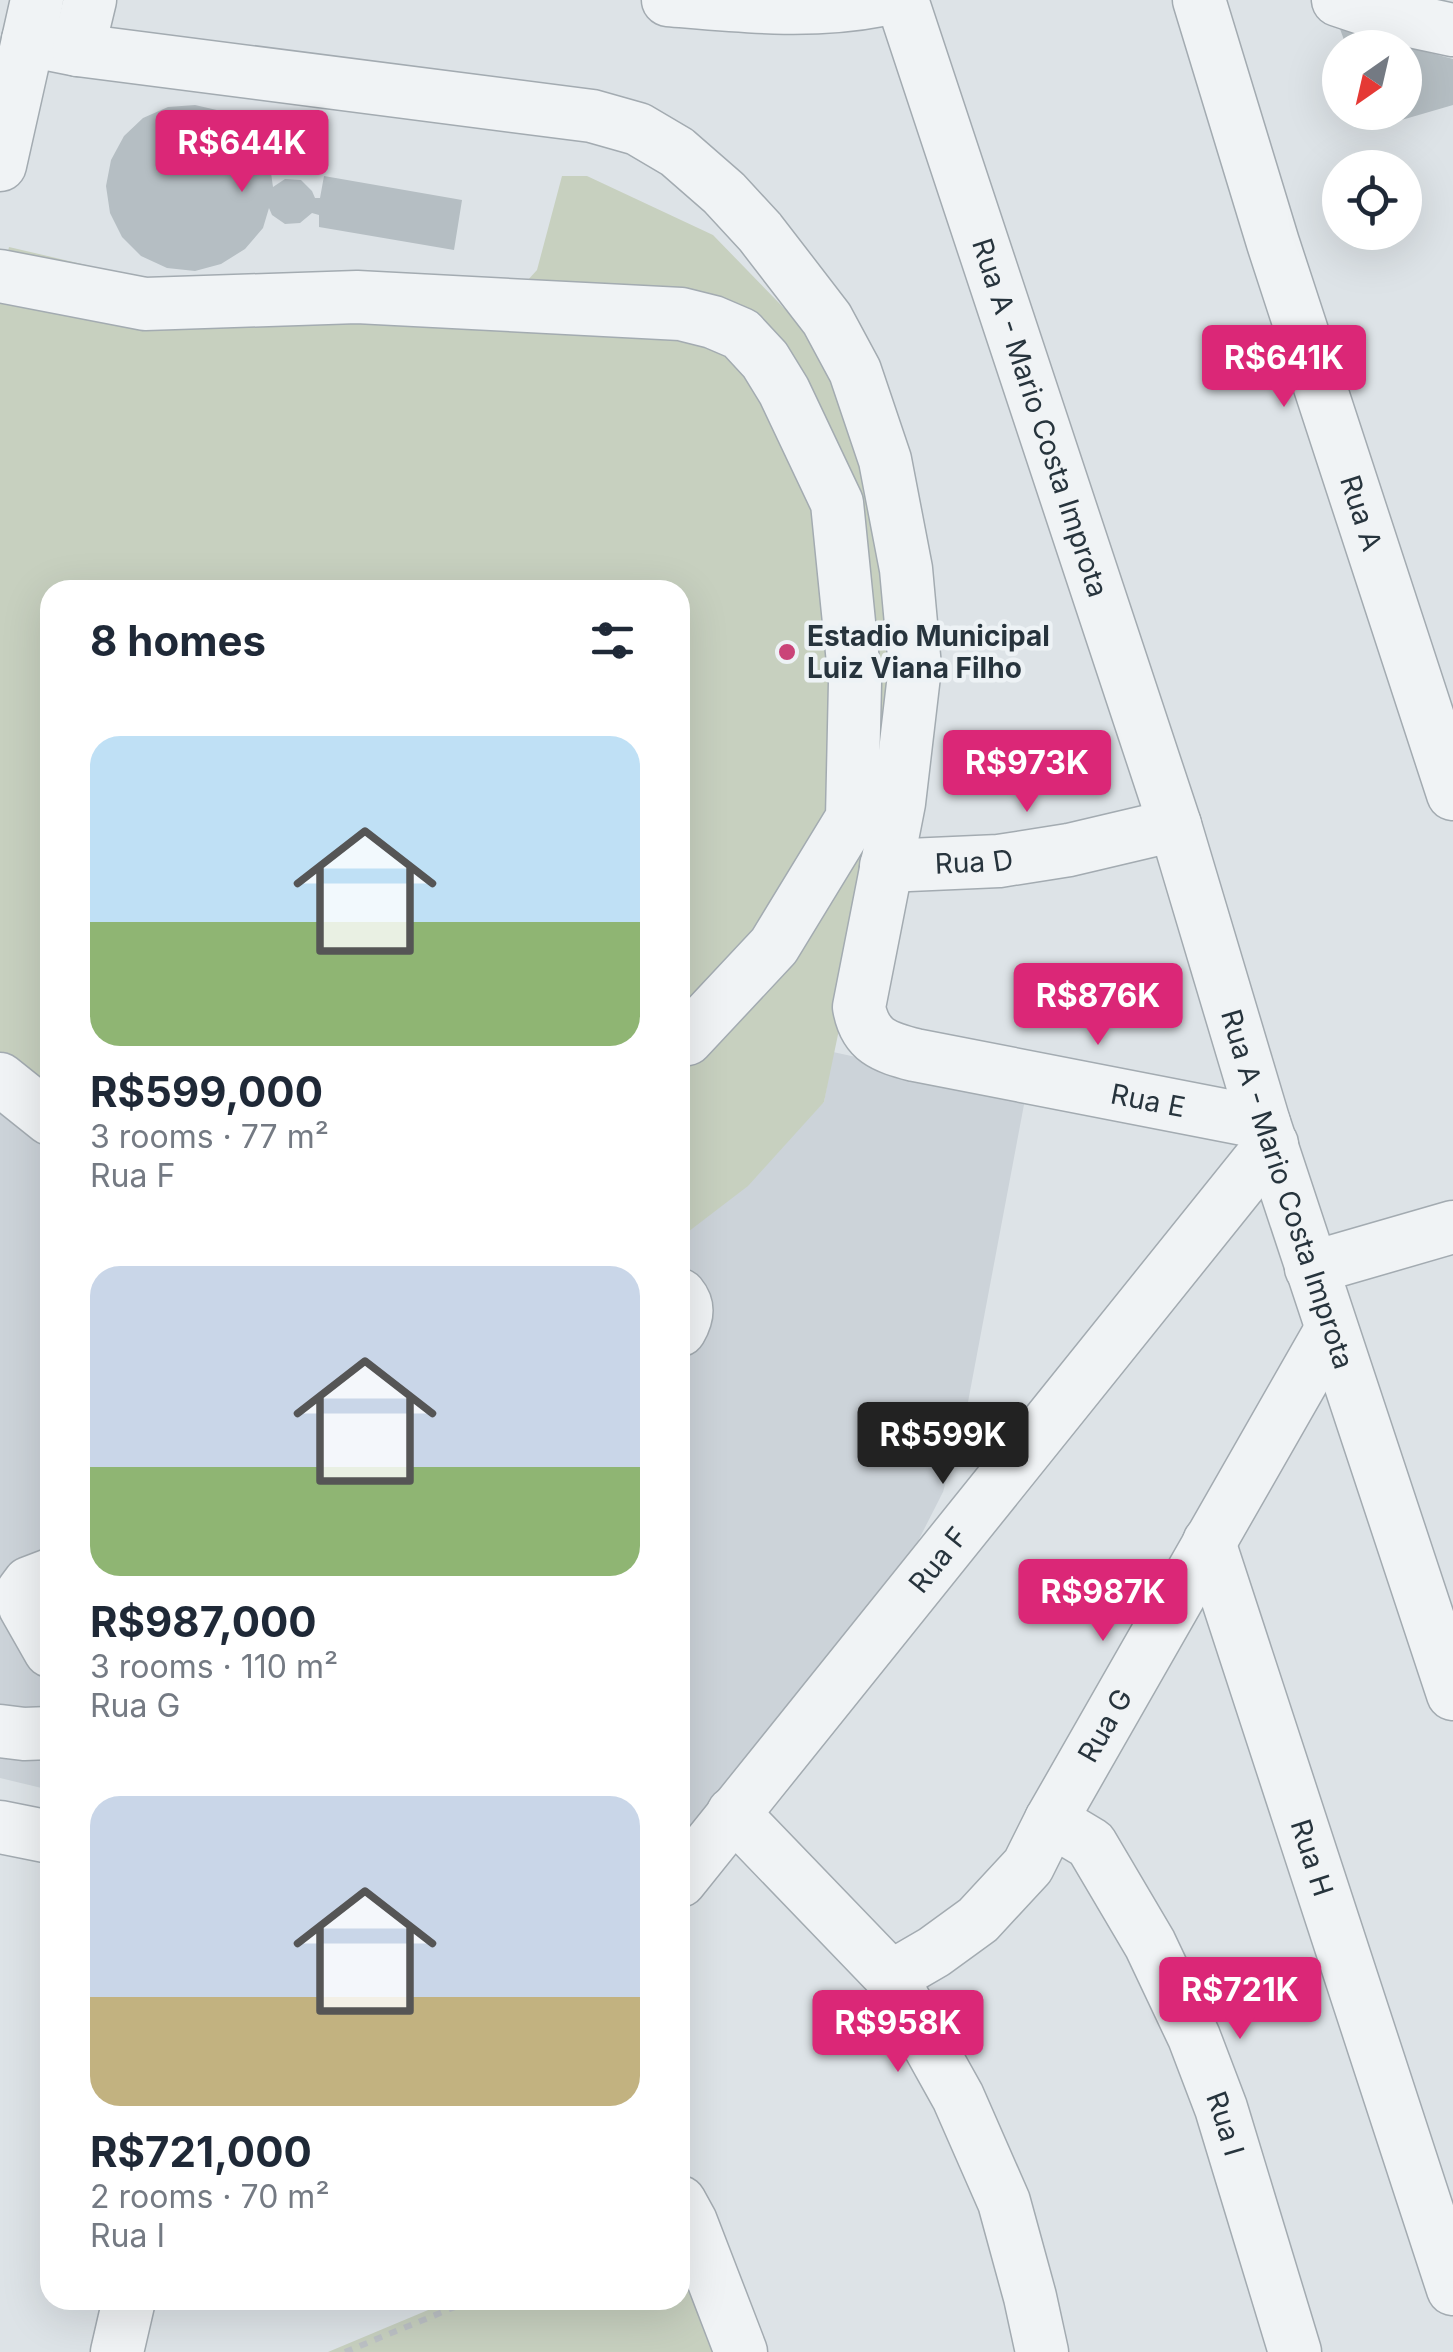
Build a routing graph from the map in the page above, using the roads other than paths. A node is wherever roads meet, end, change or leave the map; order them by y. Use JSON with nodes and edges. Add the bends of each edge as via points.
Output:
{"nodes":[{"id":1,"x":90,"y":0,"type":"edge"},
{"id":2,"x":668,"y":0,"type":"edge"},
{"id":3,"x":881,"y":0,"type":"edge"},
{"id":4,"x":902,"y":0,"type":"edge"},
{"id":5,"x":1199,"y":0,"type":"edge"},
{"id":6,"x":1338,"y":0,"type":"edge"},
{"id":7,"x":1453,"y":30,"type":"edge"},
{"id":8,"x":21,"y":44,"type":"edge"},
{"id":9,"x":78,"y":50,"type":"junction"},
{"id":10,"x":0,"y":165,"type":"edge"},
{"id":11,"x":0,"y":276,"type":"edge"},
{"id":12,"x":1453,"y":794,"type":"edge"},
{"id":13,"x":1175,"y":825,"type":"junction"},
{"id":14,"x":886,"y":866,"type":"junction"},
{"id":15,"x":690,"y":1036,"type":"edge"},
{"id":16,"x":0,"y":1079,"type":"edge"},
{"id":17,"x":40,"y":1111,"type":"edge"},
{"id":18,"x":0,"y":1120,"type":"edge"},
{"id":19,"x":1268,"y":1134,"type":"junction"},
{"id":20,"x":40,"y":1151,"type":"edge"},
{"id":21,"x":1453,"y":1227,"type":"edge"},
{"id":22,"x":1311,"y":1268,"type":"junction"},
{"id":23,"x":1331,"y":1330,"type":"junction"},
{"id":24,"x":1209,"y":1542,"type":"junction"},
{"id":25,"x":40,"y":1579,"type":"edge"},
{"id":26,"x":40,"y":1633,"type":"edge"},
{"id":27,"x":1453,"y":1694,"type":"edge"},
{"id":28,"x":0,"y":1731,"type":"edge"},
{"id":29,"x":40,"y":1733,"type":"edge"},
{"id":30,"x":733,"y":1813,"type":"junction"},
{"id":31,"x":1051,"y":1820,"type":"junction"},
{"id":32,"x":0,"y":1827,"type":"edge"},
{"id":33,"x":40,"y":1835,"type":"edge"},
{"id":34,"x":690,"y":1868,"type":"edge"},
{"id":35,"x":890,"y":1977,"type":"junction"},
{"id":36,"x":690,"y":2220,"type":"edge"},
{"id":37,"x":1453,"y":2289,"type":"edge"},
{"id":38,"x":127,"y":2310,"type":"edge"},
{"id":39,"x":117,"y":2352,"type":"edge"},
{"id":40,"x":741,"y":2352,"type":"edge"},
{"id":41,"x":1042,"y":2352,"type":"edge"},
{"id":42,"x":1295,"y":2352,"type":"edge"}],
"edges":[{"from":1,"to":9,"type":"street"},
{"from":2,"to":3,"type":"street","via":[[811,8]]},
{"from":4,"to":13,"type":"street","name":"Rua A - Mario Costa Improta"},
{"from":5,"to":12,"type":"street","name":"Rua A"},
{"from":6,"to":7,"type":"street"},
{"from":8,"to":9,"type":"street","name":"Rua E"},
{"from":8,"to":10,"type":"street"},
{"from":9,"to":14,"type":"street","name":"Rua E","via":[[592,116],[638,128],[724,193],[827,319],[855,371],[885,460],[906,569],[914,667]]},
{"from":11,"to":15,"type":"street","via":[[144,304],[357,297],[681,314],[741,334],[765,360],[837,503],[855,682],[852,818],[774,946]]},
{"from":13,"to":14,"type":"street","name":"Rua D","via":[[1000,862]]},
{"from":13,"to":19,"type":"street","name":"Rua A - Mario Costa Improta"},
{"from":14,"to":19,"type":"street","name":"Rua E","via":[[859,1007],[862,1024],[886,1047]]},
{"from":16,"to":17,"type":"street"},
{"from":18,"to":20,"type":"street"},
{"from":19,"to":22,"type":"street","name":"Rua A - Mario Costa Improta"},
{"from":19,"to":30,"type":"street","name":"Rua F"},
{"from":21,"to":22,"type":"street"},
{"from":22,"to":23,"type":"street","name":"Rua A - Mario Costa Improta"},
{"from":23,"to":24,"type":"street","name":"Rua G"},
{"from":23,"to":27,"type":"street","name":"Rua A - Mario Costa Improta"},
{"from":24,"to":31,"type":"street","name":"Rua G"},
{"from":24,"to":37,"type":"street","name":"Rua H"},
{"from":25,"to":26,"type":"street","via":[[24,1591]]},
{"from":28,"to":29,"type":"street"},
{"from":30,"to":34,"type":"street","name":"Rua F"},
{"from":30,"to":35,"type":"street"},
{"from":31,"to":35,"type":"street","name":"Rua G","via":[[1028,1866],[978,1920]]},
{"from":31,"to":42,"type":"street","name":"Rua I","via":[[1091,1844],[1194,2037]]},
{"from":32,"to":33,"type":"street"},
{"from":35,"to":41,"type":"street","via":[[958,2096],[1004,2202]]},
{"from":36,"to":40,"type":"street"},
{"from":38,"to":39,"type":"street"}]}
